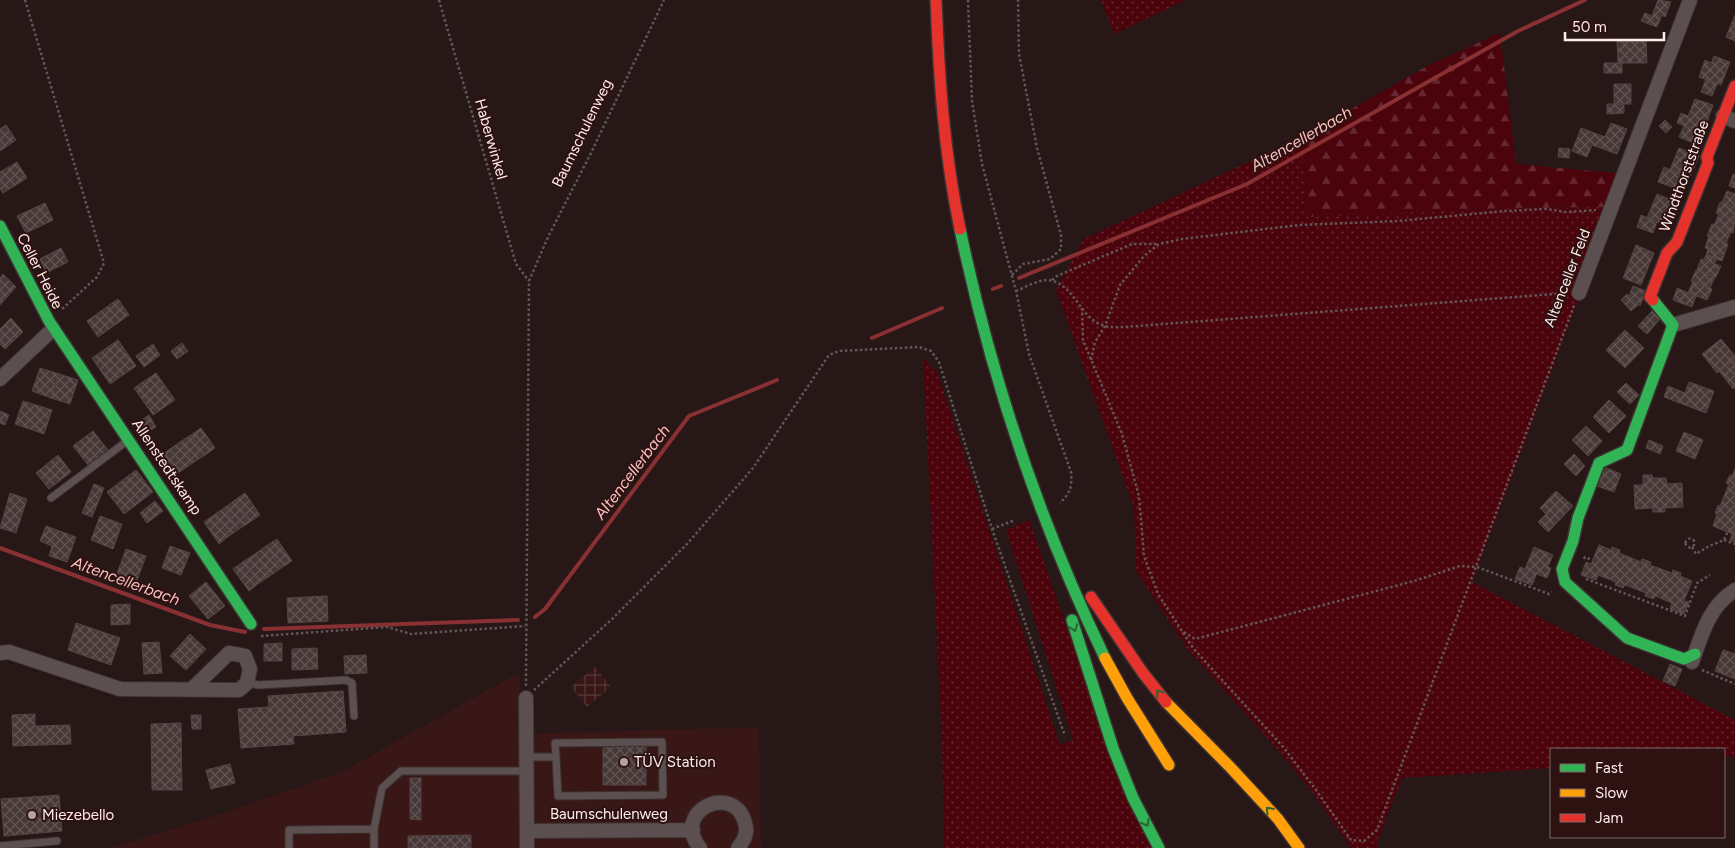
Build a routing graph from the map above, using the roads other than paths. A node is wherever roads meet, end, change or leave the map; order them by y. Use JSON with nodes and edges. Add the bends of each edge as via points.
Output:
{"nodes":[{"id":1,"x":936,"y":0,"type":"edge"},
{"id":2,"x":1690,"y":0,"type":"edge"},
{"id":3,"x":1735,"y":86,"type":"edge"},
{"id":4,"x":1729,"y":119,"type":"edge"},
{"id":5,"x":0,"y":226,"type":"edge"},
{"id":6,"x":1579,"y":293,"type":"road end"},
{"id":7,"x":1735,"y":307,"type":"edge"},
{"id":8,"x":51,"y":325,"type":"junction"},
{"id":9,"x":1673,"y":325,"type":"junction"},
{"id":10,"x":0,"y":379,"type":"edge"},
{"id":11,"x":129,"y":439,"type":"junction"},
{"id":12,"x":1031,"y":483,"type":"junction"},
{"id":13,"x":51,"y":498,"type":"dead end"},
{"id":14,"x":1028,"y":511,"type":"dead end"},
{"id":15,"x":1055,"y":543,"type":"junction"},
{"id":16,"x":1735,"y":590,"type":"edge"},
{"id":17,"x":1068,"y":611,"type":"dead end"},
{"id":18,"x":251,"y":624,"type":"dead end"},
{"id":19,"x":0,"y":653,"type":"edge"},
{"id":20,"x":1693,"y":660,"type":"joint"},
{"id":21,"x":247,"y":683,"type":"junction"},
{"id":22,"x":191,"y":690,"type":"junction"},
{"id":23,"x":526,"y":698,"type":"road end"},
{"id":24,"x":354,"y":716,"type":"dead end"},
{"id":25,"x":556,"y":757,"type":"junction"},
{"id":26,"x":526,"y":764,"type":"junction"},
{"id":27,"x":1170,"y":765,"type":"dead end"},
{"id":28,"x":374,"y":829,"type":"junction"},
{"id":29,"x":693,"y":830,"type":"junction"},
{"id":30,"x":527,"y":831,"type":"junction"},
{"id":31,"x":57,"y":840,"type":"dead end"},
{"id":32,"x":0,"y":846,"type":"edge"},
{"id":33,"x":289,"y":848,"type":"edge"},
{"id":34,"x":374,"y":848,"type":"edge"},
{"id":35,"x":527,"y":848,"type":"edge"},
{"id":36,"x":700,"y":848,"type":"edge"},
{"id":37,"x":738,"y":848,"type":"edge"},
{"id":38,"x":1159,"y":848,"type":"edge"},
{"id":39,"x":1299,"y":848,"type":"edge"}],
"edges":[{"from":1,"to":12,"type":"main road","via":[[941,106],[962,240],[996,380]]},
{"from":2,"to":6,"type":"street","name":"Altenceller Feld"},
{"from":3,"to":4,"type":"main road","name":"Windthorststraße"},
{"from":4,"to":9,"type":"main road","name":"Windthorststraße","via":[[1707,157],[1708,163],[1677,242],[1667,252],[1650,297]]},
{"from":5,"to":8,"type":"main road","name":"Celler Heide"},
{"from":7,"to":9,"type":"street"},
{"from":8,"to":10,"type":"street"},
{"from":8,"to":11,"type":"main road","name":"Allenstedtskamp"},
{"from":9,"to":20,"type":"main road","via":[[1627,450],[1599,464],[1562,569],[1565,582],[1627,638]]},
{"from":11,"to":13,"type":"lane"},
{"from":11,"to":18,"type":"main road","name":"Allenstedtskamp"},
{"from":12,"to":14,"type":"main road"},
{"from":12,"to":15,"type":"main road"},
{"from":15,"to":27,"type":"main road","via":[[1114,674]]},
{"from":39,"to":15,"type":"main road","one_way":true,"via":[[1278,819],[1174,711],[1143,673]]},
{"from":16,"to":20,"type":"street","via":[[1711,612]]},
{"from":17,"to":38,"type":"main road","one_way":true,"via":[[1113,748],[1133,798]]},
{"from":19,"to":22,"type":"street","via":[[9,652],[120,689]]},
{"from":21,"to":22,"type":"street","via":[[239,690]]},
{"from":21,"to":22,"type":"street","via":[[250,669],[245,656],[229,652]]},
{"from":21,"to":24,"type":"lane","via":[[346,680],[352,683]]},
{"from":23,"to":26,"type":"street"},
{"from":25,"to":25,"type":"lane","via":[[555,743],[662,742],[663,796],[558,796]]},
{"from":25,"to":26,"type":"lane"},
{"from":26,"to":28,"type":"lane","via":[[401,771],[382,788]]},
{"from":26,"to":30,"type":"street"},
{"from":28,"to":33,"type":"lane","via":[[289,830]]},
{"from":28,"to":34,"type":"lane"},
{"from":29,"to":30,"type":"street","name":"Baumschulenweg"},
{"from":29,"to":36,"type":"street"},
{"from":29,"to":37,"type":"street","via":[[696,817],[705,806],[718,802],[732,805],[742,815],[746,828]]},
{"from":30,"to":35,"type":"street"},
{"from":31,"to":32,"type":"lane"}]}
